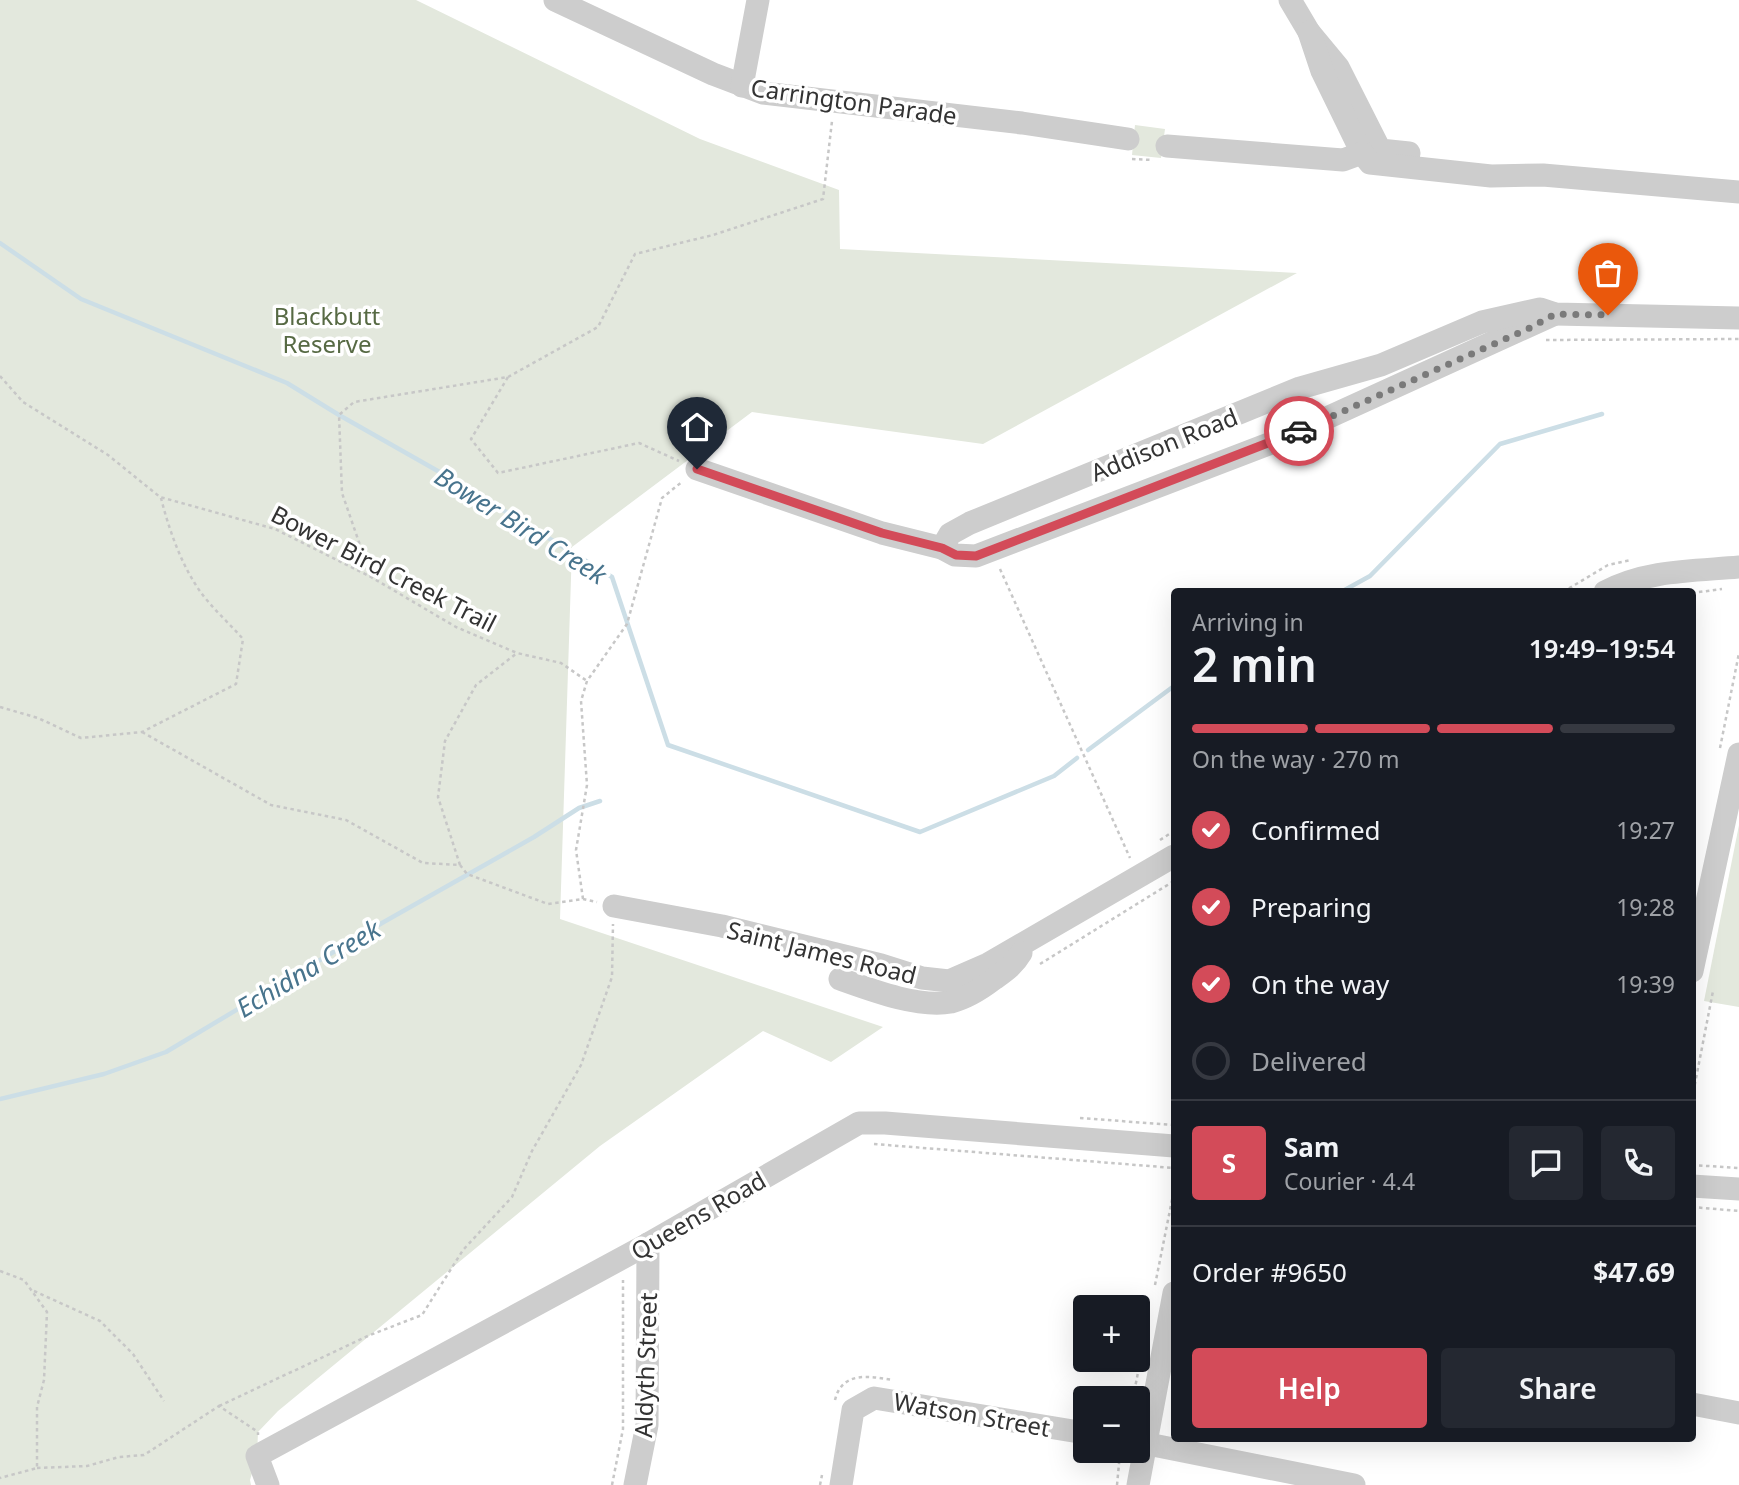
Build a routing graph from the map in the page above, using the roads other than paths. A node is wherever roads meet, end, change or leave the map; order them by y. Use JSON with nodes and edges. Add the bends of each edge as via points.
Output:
{"nodes":[{"id":1,"x":555,"y":0,"type":"edge"},
{"id":2,"x":758,"y":0,"type":"edge"},
{"id":3,"x":1291,"y":1,"type":"edge"},
{"id":4,"x":742,"y":86,"type":"junction"},
{"id":5,"x":1128,"y":139,"type":"dead end"},
{"id":6,"x":1167,"y":146,"type":"dead end"},
{"id":7,"x":1371,"y":151,"type":"junction"},
{"id":8,"x":1739,"y":192,"type":"edge"},
{"id":9,"x":1555,"y":314,"type":"junction"},
{"id":10,"x":1739,"y":318,"type":"edge"},
{"id":11,"x":697,"y":469,"type":"road end"},
{"id":12,"x":942,"y":548,"type":"junction"},
{"id":13,"x":1739,"y":567,"type":"edge"},
{"id":14,"x":1612,"y":588,"type":"edge"},
{"id":15,"x":1739,"y":754,"type":"edge"},
{"id":16,"x":1171,"y":858,"type":"edge"},
{"id":17,"x":614,"y":906,"type":"road end"},
{"id":18,"x":1024,"y":943,"type":"junction"},
{"id":19,"x":1696,"y":953,"type":"edge"},
{"id":20,"x":840,"y":979,"type":"dead end"},
{"id":21,"x":1171,"y":1146,"type":"edge"},
{"id":22,"x":1696,"y":1186,"type":"edge"},
{"id":23,"x":1739,"y":1189,"type":"edge"},
{"id":24,"x":648,"y":1244,"type":"junction"},
{"id":25,"x":1171,"y":1304,"type":"edge"},
{"id":26,"x":1150,"y":1386,"type":"edge"},
{"id":27,"x":1696,"y":1405,"type":"edge"},
{"id":28,"x":1739,"y":1413,"type":"edge"},
{"id":29,"x":1073,"y":1431,"type":"edge"},
{"id":30,"x":1150,"y":1449,"type":"edge"},
{"id":31,"x":1136,"y":1463,"type":"edge"},
{"id":32,"x":268,"y":1485,"type":"edge"},
{"id":33,"x":635,"y":1485,"type":"edge"},
{"id":34,"x":841,"y":1485,"type":"edge"},
{"id":35,"x":1138,"y":1485,"type":"edge"},
{"id":36,"x":1354,"y":1485,"type":"edge"}],
"edges":[{"from":1,"to":4,"type":"street","name":"Carrington Parade"},
{"from":2,"to":4,"type":"street"},
{"from":3,"to":7,"type":"street","via":[[1309,32],[1322,71]]},
{"from":4,"to":5,"type":"street","name":"Carrington Parade","via":[[763,93]]},
{"from":6,"to":7,"type":"street","via":[[1343,160]]},
{"from":7,"to":8,"type":"street","via":[[1370,163]]},
{"from":9,"to":10,"type":"street","name":"Addison Road"},
{"from":9,"to":12,"type":"street","name":"Addison Road","via":[[1274,442],[992,550],[976,556],[956,555]]},
{"from":9,"to":12,"type":"street","name":"Addison Road","via":[[1541,309],[1482,322],[1381,365],[1300,388],[970,523],[950,534]]},
{"from":11,"to":12,"type":"street","name":"Addison Road","via":[[882,533]]},
{"from":13,"to":14,"type":"street","via":[[1644,577]]},
{"from":15,"to":19,"type":"street"},
{"from":16,"to":18,"type":"street","name":"Saint James Road"},
{"from":17,"to":18,"type":"street","name":"Saint James Road","via":[[722,926],[942,981],[956,979]]},
{"from":18,"to":20,"type":"street","name":"Saint James Road","via":[[1013,966],[968,996],[950,1002],[927,1003]]},
{"from":21,"to":24,"type":"street","name":"Queens Road","via":[[859,1123]]},
{"from":22,"to":23,"type":"street"},
{"from":24,"to":32,"type":"street","name":"Queens Road","via":[[257,1456]]},
{"from":24,"to":33,"type":"street","name":"Aldyth Street","via":[[647,1425]]},
{"from":25,"to":26,"type":"street"},
{"from":27,"to":28,"type":"street"},
{"from":29,"to":34,"type":"street","name":"Watson Street","via":[[874,1398],[853,1410]]},
{"from":30,"to":36,"type":"street"},
{"from":31,"to":35,"type":"street"}]}
